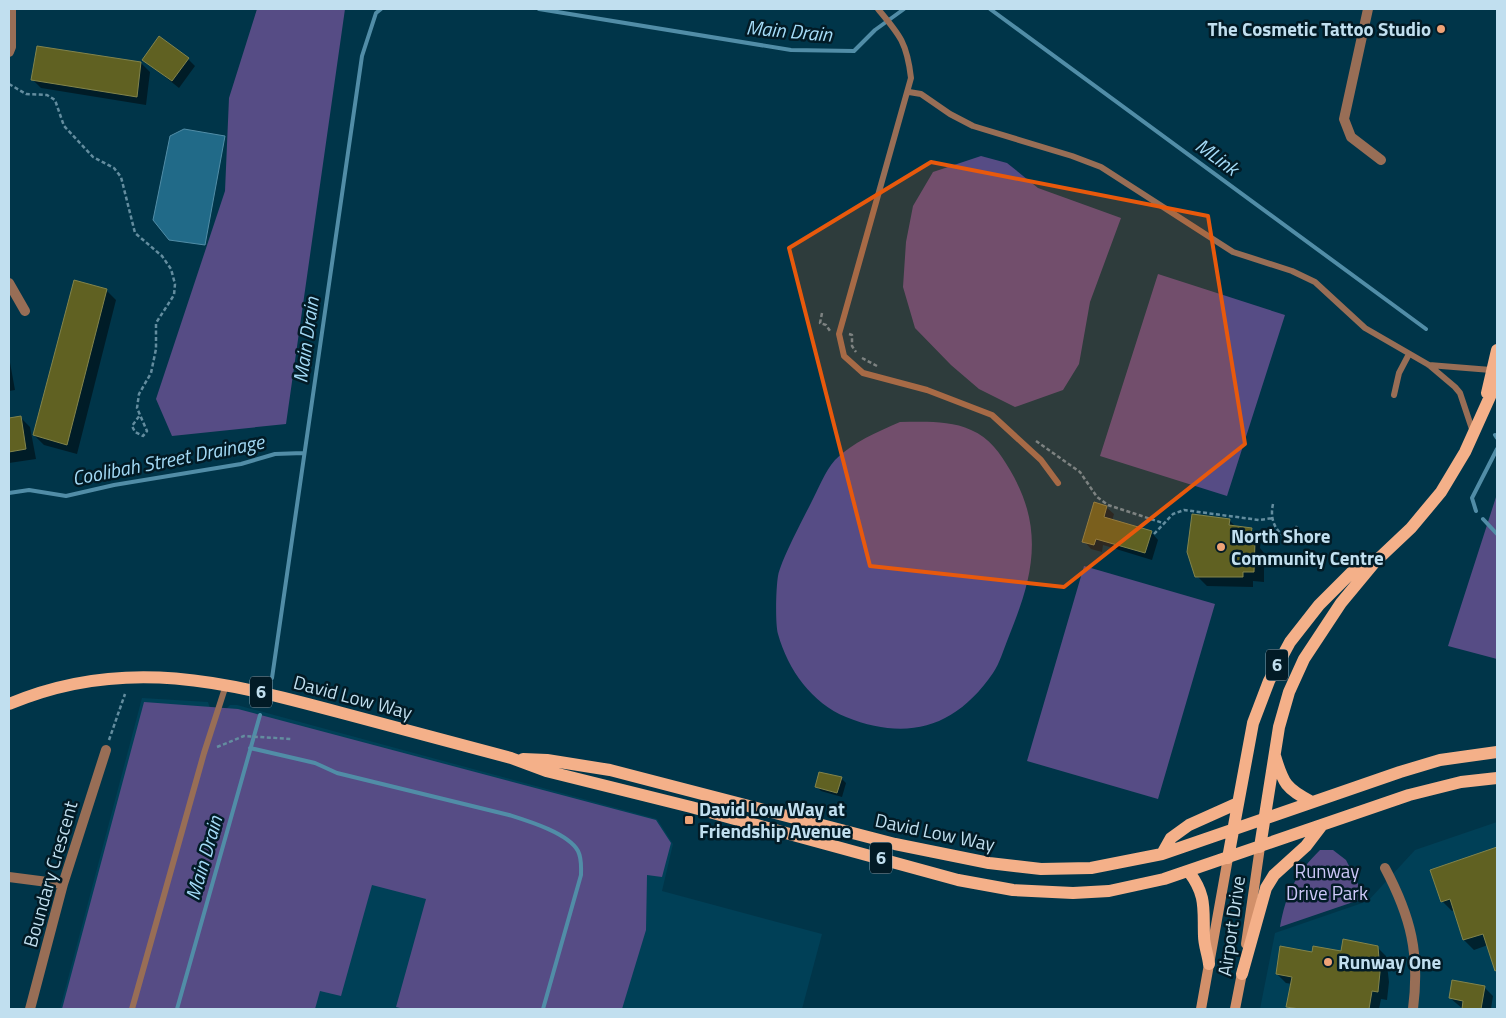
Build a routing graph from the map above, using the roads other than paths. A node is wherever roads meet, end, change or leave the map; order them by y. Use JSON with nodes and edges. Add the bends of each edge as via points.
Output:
{"nodes":[{"id":1,"x":11,"y":9,"type":"edge"},
{"id":2,"x":878,"y":9,"type":"edge"},
{"id":3,"x":1368,"y":9,"type":"edge"},
{"id":4,"x":9,"y":52,"type":"edge"},
{"id":5,"x":908,"y":92,"type":"junction"},
{"id":6,"x":1381,"y":160,"type":"dead end"},
{"id":7,"x":9,"y":283,"type":"edge"},
{"id":8,"x":25,"y":311,"type":"dead end"},
{"id":9,"x":1497,"y":350,"type":"edge"},
{"id":10,"x":1409,"y":354,"type":"junction"},
{"id":11,"x":1429,"y":365,"type":"junction"},
{"id":12,"x":1494,"y":376,"type":"edge"},
{"id":13,"x":1394,"y":395,"type":"dead end"},
{"id":14,"x":1473,"y":433,"type":"junction"},
{"id":15,"x":1058,"y":484,"type":"dead end"},
{"id":16,"x":1375,"y":562,"type":"junction"},
{"id":17,"x":226,"y":684,"type":"junction"},
{"id":18,"x":9,"y":704,"type":"edge"},
{"id":19,"x":106,"y":750,"type":"road end"},
{"id":20,"x":1274,"y":752,"type":"junction"},
{"id":21,"x":1497,"y":752,"type":"edge"},
{"id":22,"x":511,"y":758,"type":"junction"},
{"id":23,"x":645,"y":778,"type":"junction"},
{"id":24,"x":1497,"y":778,"type":"edge"},
{"id":25,"x":641,"y":794,"type":"junction"},
{"id":26,"x":1312,"y":802,"type":"junction"},
{"id":27,"x":1238,"y":803,"type":"junction"},
{"id":28,"x":1266,"y":818,"type":"junction"},
{"id":29,"x":1322,"y":826,"type":"junction"},
{"id":30,"x":1235,"y":828,"type":"junction"},
{"id":31,"x":1260,"y":847,"type":"junction"},
{"id":32,"x":1162,"y":854,"type":"junction"},
{"id":33,"x":1228,"y":858,"type":"junction"},
{"id":34,"x":1385,"y":868,"type":"dead end"},
{"id":35,"x":1189,"y":872,"type":"junction"},
{"id":36,"x":9,"y":877,"type":"edge"},
{"id":37,"x":63,"y":884,"type":"junction"},
{"id":38,"x":1209,"y":964,"type":"junction"},
{"id":39,"x":1242,"y":974,"type":"junction"},
{"id":40,"x":30,"y":1009,"type":"edge"},
{"id":41,"x":132,"y":1009,"type":"edge"},
{"id":42,"x":1201,"y":1009,"type":"edge"},
{"id":43,"x":1235,"y":1009,"type":"edge"},
{"id":44,"x":1413,"y":1009,"type":"edge"}],
"edges":[{"from":1,"to":4,"type":"street"},
{"from":2,"to":5,"type":"lane","via":[[902,38],[909,57],[911,78]]},
{"from":3,"to":6,"type":"street","via":[[1344,119],[1351,137]]},
{"from":5,"to":10,"type":"lane","via":[[922,94],[973,126],[1101,167],[1234,252],[1315,282],[1366,328]]},
{"from":5,"to":15,"type":"lane","via":[[839,334],[842,351],[863,373],[927,390],[992,415],[1041,460]]},
{"from":7,"to":8,"type":"street"},
{"from":9,"to":12,"type":"main road","number":"6"},
{"from":10,"to":11,"type":"lane"},
{"from":10,"to":13,"type":"lane","via":[[1399,373]]},
{"from":11,"to":12,"type":"lane"},
{"from":11,"to":14,"type":"lane","via":[[1460,393]]},
{"from":12,"to":14,"type":"main road","number":"6"},
{"from":14,"to":16,"type":"main road","number":"6","via":[[1436,498],[1411,528]]},
{"from":16,"to":20,"type":"main road","number":"6","via":[[1327,622],[1304,659],[1284,708]]},
{"from":16,"to":27,"type":"main road","number":"6","via":[[1351,573],[1319,605],[1278,662],[1253,723]]},
{"from":17,"to":18,"type":"main road","name":"David Low Way","number":"6","via":[[142,675],[107,677],[51,689]]},
{"from":17,"to":22,"type":"main road","name":"David Low Way","number":"6"},
{"from":17,"to":41,"type":"lane"},
{"from":19,"to":37,"type":"street","name":"Boundary Crescent"},
{"from":20,"to":26,"type":"main road","via":[[1283,782],[1293,792]]},
{"from":20,"to":28,"type":"main road","number":"6"},
{"from":21,"to":26,"type":"main road","name":"David Low Way","via":[[1440,760]]},
{"from":22,"to":23,"type":"main road","name":"David Low Way","number":"6","via":[[547,760]]},
{"from":22,"to":25,"type":"main road","name":"David Low Way","number":"6","via":[[546,771]]},
{"from":23,"to":25,"type":"main road"},
{"from":23,"to":32,"type":"main road","name":"David Low Way","number":"6","via":[[895,844],[1016,867],[1067,869]]},
{"from":24,"to":29,"type":"main road","name":"David Low Way","via":[[1432,789]]},
{"from":25,"to":35,"type":"main road","name":"David Low Way","number":"6","via":[[958,880],[1014,890],[1109,891]]},
{"from":26,"to":28,"type":"main road","name":"David Low Way"},
{"from":27,"to":30,"type":"main road"},
{"from":27,"to":32,"type":"main road","via":[[1189,825],[1171,838]]},
{"from":28,"to":30,"type":"main road","name":"David Low Way"},
{"from":28,"to":31,"type":"main road","number":"6"},
{"from":29,"to":31,"type":"main road","name":"David Low Way"},
{"from":29,"to":39,"type":"main road","via":[[1306,846],[1274,875],[1266,888]]},
{"from":30,"to":32,"type":"main road","name":"David Low Way"},
{"from":30,"to":33,"type":"main road"},
{"from":31,"to":33,"type":"main road","name":"David Low Way","number":"6"},
{"from":31,"to":39,"type":"street","name":"Airport Drive"},
{"from":33,"to":35,"type":"main road","name":"David Low Way","number":"6"},
{"from":33,"to":38,"type":"street","name":"Airport Drive"},
{"from":34,"to":44,"type":"street","via":[[1400,897],[1412,933],[1416,970]]},
{"from":35,"to":38,"type":"main road","via":[[1202,892]]},
{"from":36,"to":37,"type":"street"},
{"from":37,"to":40,"type":"street","name":"Boundary Crescent"},
{"from":38,"to":42,"type":"street","name":"Airport Drive"},
{"from":39,"to":43,"type":"street","name":"Airport Drive"}]}
